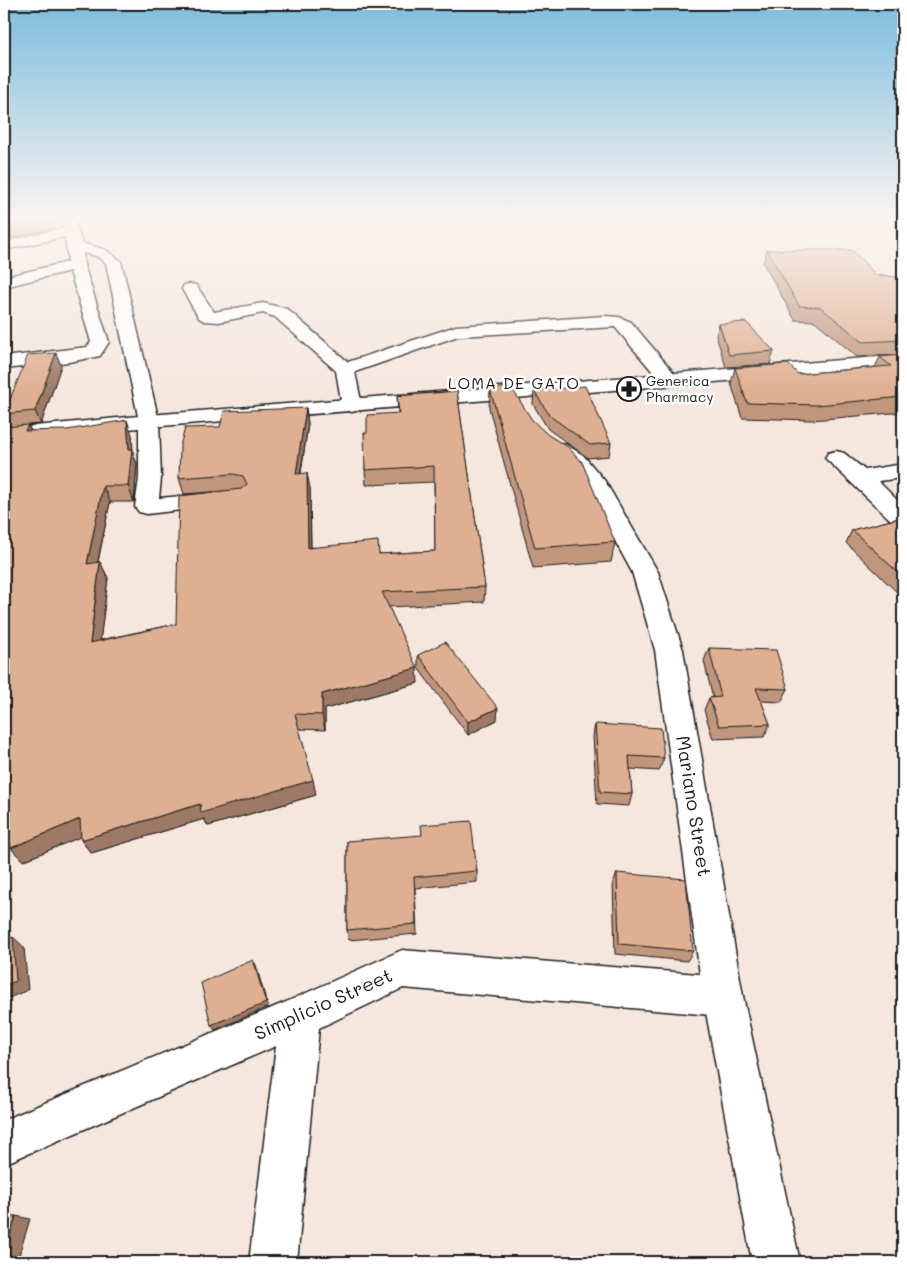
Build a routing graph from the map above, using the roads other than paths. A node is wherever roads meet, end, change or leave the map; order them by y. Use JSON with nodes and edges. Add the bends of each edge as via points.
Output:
{"nodes":[{"id":1,"x":25,"y":277,"type":"edge"},
{"id":2,"x":80,"y":277,"type":"edge"},
{"id":3,"x":116,"y":277,"type":"edge"},
{"id":4,"x":4,"y":282,"type":"edge"},
{"id":5,"x":190,"y":290,"type":"dead end"},
{"id":6,"x":903,"y":361,"type":"edge"},
{"id":7,"x":4,"y":363,"type":"edge"},
{"id":8,"x":344,"y":369,"type":"junction"},
{"id":9,"x":670,"y":380,"type":"junction"},
{"id":10,"x":514,"y":393,"type":"junction"},
{"id":11,"x":352,"y":406,"type":"junction"},
{"id":12,"x":148,"y":421,"type":"junction"},
{"id":13,"x":4,"y":435,"type":"edge"},
{"id":14,"x":836,"y":458,"type":"dead end"},
{"id":15,"x":903,"y":471,"type":"edge"},
{"id":16,"x":860,"y":477,"type":"junction"},
{"id":17,"x":237,"y":498,"type":"edge"},
{"id":18,"x":903,"y":519,"type":"edge"},
{"id":19,"x":723,"y":996,"type":"junction"},
{"id":20,"x":300,"y":1016,"type":"junction"},
{"id":21,"x":4,"y":1142,"type":"edge"},
{"id":22,"x":273,"y":1262,"type":"edge"},
{"id":23,"x":776,"y":1262,"type":"edge"}],
"edges":[{"from":1,"to":4,"type":"main road"},
{"from":2,"to":7,"type":"main road","via":[[100,342],[93,352]]},
{"from":3,"to":12,"type":"main road"},
{"from":5,"to":8,"type":"main road","via":[[210,317],[263,308],[281,313]]},
{"from":6,"to":9,"type":"main road"},
{"from":8,"to":9,"type":"main road","via":[[456,331],[605,321],[625,326]]},
{"from":8,"to":11,"type":"main road","via":[[350,383]]},
{"from":9,"to":10,"type":"main road"},
{"from":10,"to":11,"type":"main road"},
{"from":10,"to":19,"type":"main road","name":"Mariano Street","via":[[533,425],[555,448],[575,460],[594,481],[645,572],[669,650]]},
{"from":11,"to":12,"type":"main road"},
{"from":12,"to":13,"type":"main road"},
{"from":12,"to":17,"type":"main road","via":[[150,478],[147,506]]},
{"from":14,"to":16,"type":"main road"},
{"from":15,"to":16,"type":"main road"},
{"from":16,"to":18,"type":"main road"},
{"from":19,"to":20,"type":"main road","name":"Simplicio Street","via":[[402,968]]},
{"from":19,"to":23,"type":"main road","name":"Mariano Street"},
{"from":20,"to":21,"type":"main road","name":"Simplicio Street"},
{"from":20,"to":22,"type":"main road"}]}
